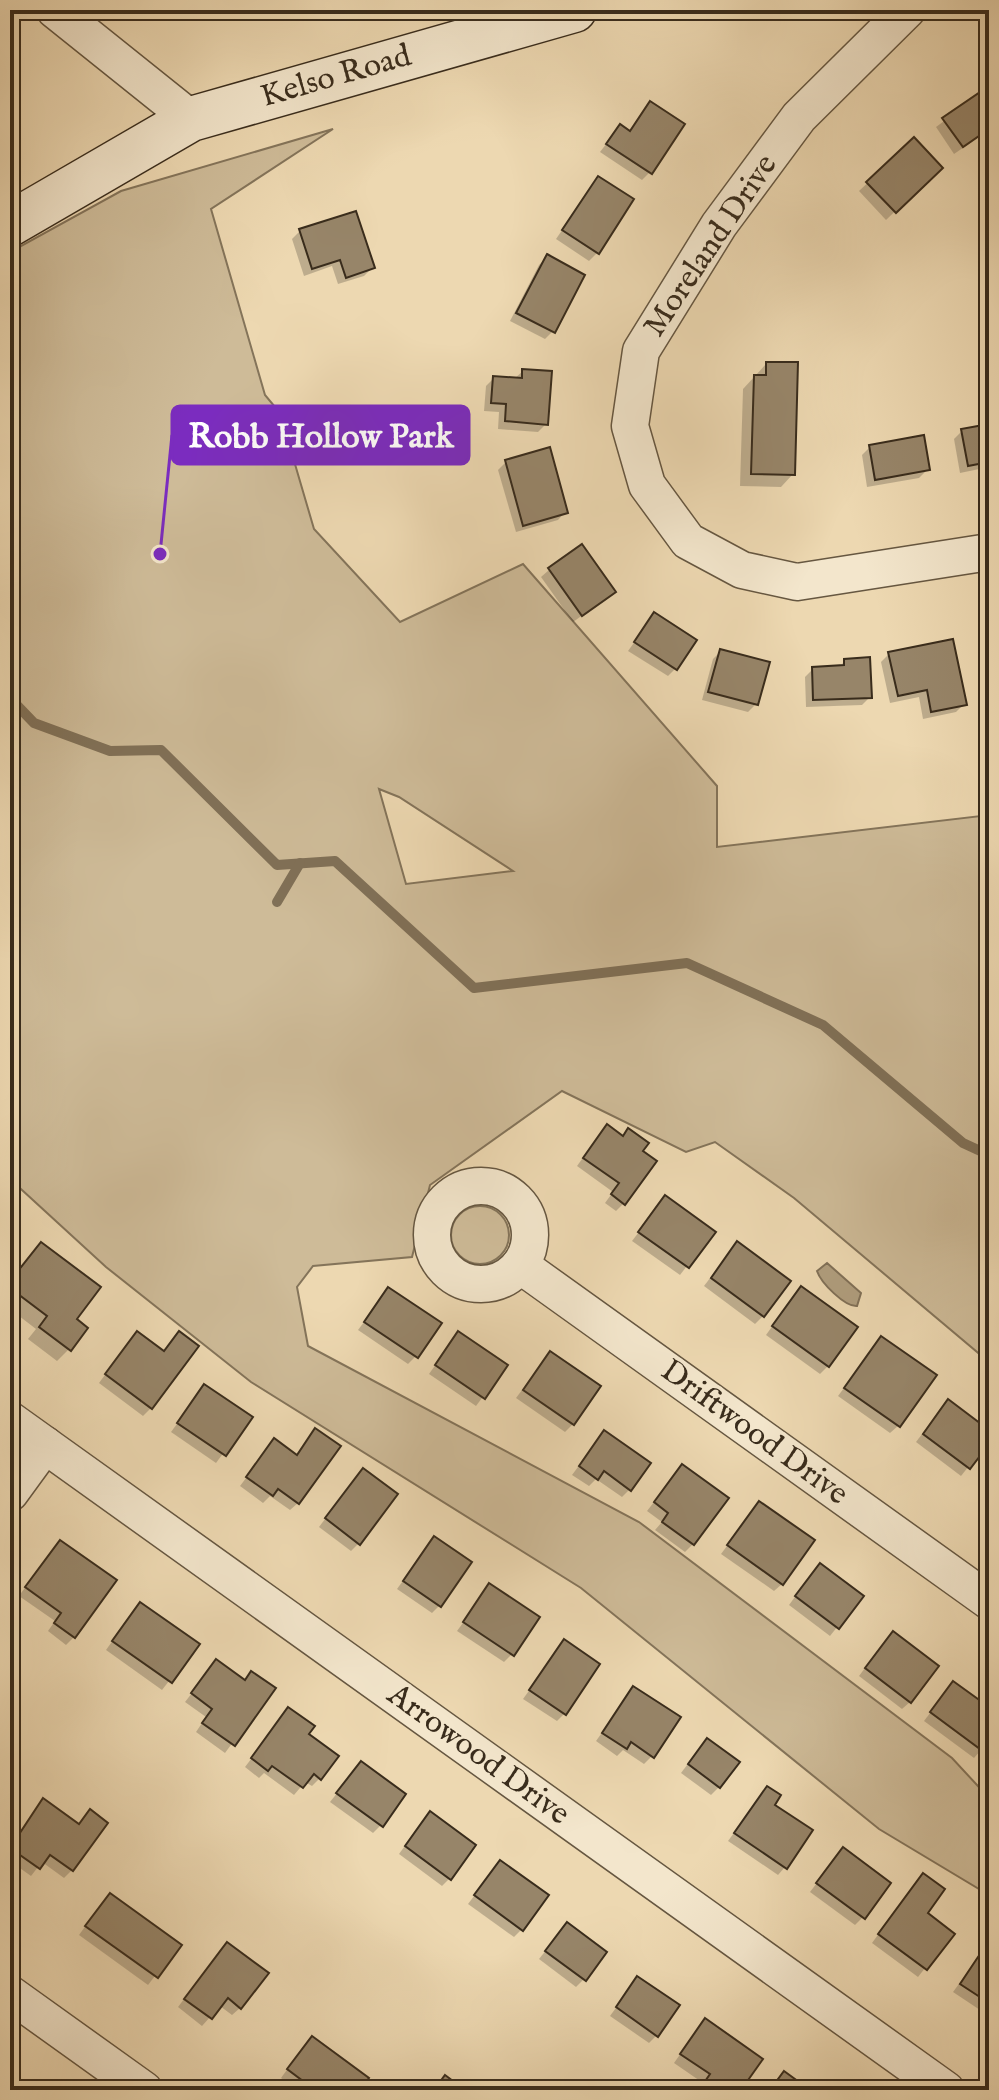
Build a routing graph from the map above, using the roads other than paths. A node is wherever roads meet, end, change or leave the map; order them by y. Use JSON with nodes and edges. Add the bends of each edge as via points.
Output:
{"nodes":[{"id":1,"x":55,"y":10,"type":"edge"},
{"id":2,"x":574,"y":10,"type":"edge"},
{"id":3,"x":907,"y":10,"type":"edge"},
{"id":4,"x":191,"y":119,"type":"junction"},
{"id":5,"x":10,"y":224,"type":"edge"},
{"id":6,"x":989,"y":552,"type":"edge"},
{"id":7,"x":520,"y":1265,"type":"dead end"},
{"id":8,"x":10,"y":1420,"type":"edge"},
{"id":9,"x":45,"y":1445,"type":"junction"},
{"id":10,"x":10,"y":1493,"type":"edge"},
{"id":11,"x":989,"y":1601,"type":"edge"},
{"id":12,"x":10,"y":1994,"type":"edge"},
{"id":13,"x":144,"y":2090,"type":"edge"},
{"id":14,"x":946,"y":2090,"type":"edge"}],
"edges":[{"from":1,"to":4,"type":"street"},
{"from":2,"to":4,"type":"street","name":"Kelso Road"},
{"from":3,"to":6,"type":"street","name":"Moreland Drive","via":[[799,117],[719,225],[641,351],[630,426],[647,485],[688,541],[742,570],[797,582]]},
{"from":4,"to":5,"type":"street","name":"Kelso Road"},
{"from":7,"to":11,"type":"street","name":"Driftwood Drive"},
{"from":8,"to":9,"type":"street","name":"Arrowood Drive"},
{"from":9,"to":10,"type":"street"},
{"from":9,"to":14,"type":"street","name":"Arrowood Drive"},
{"from":12,"to":13,"type":"street"}]}
